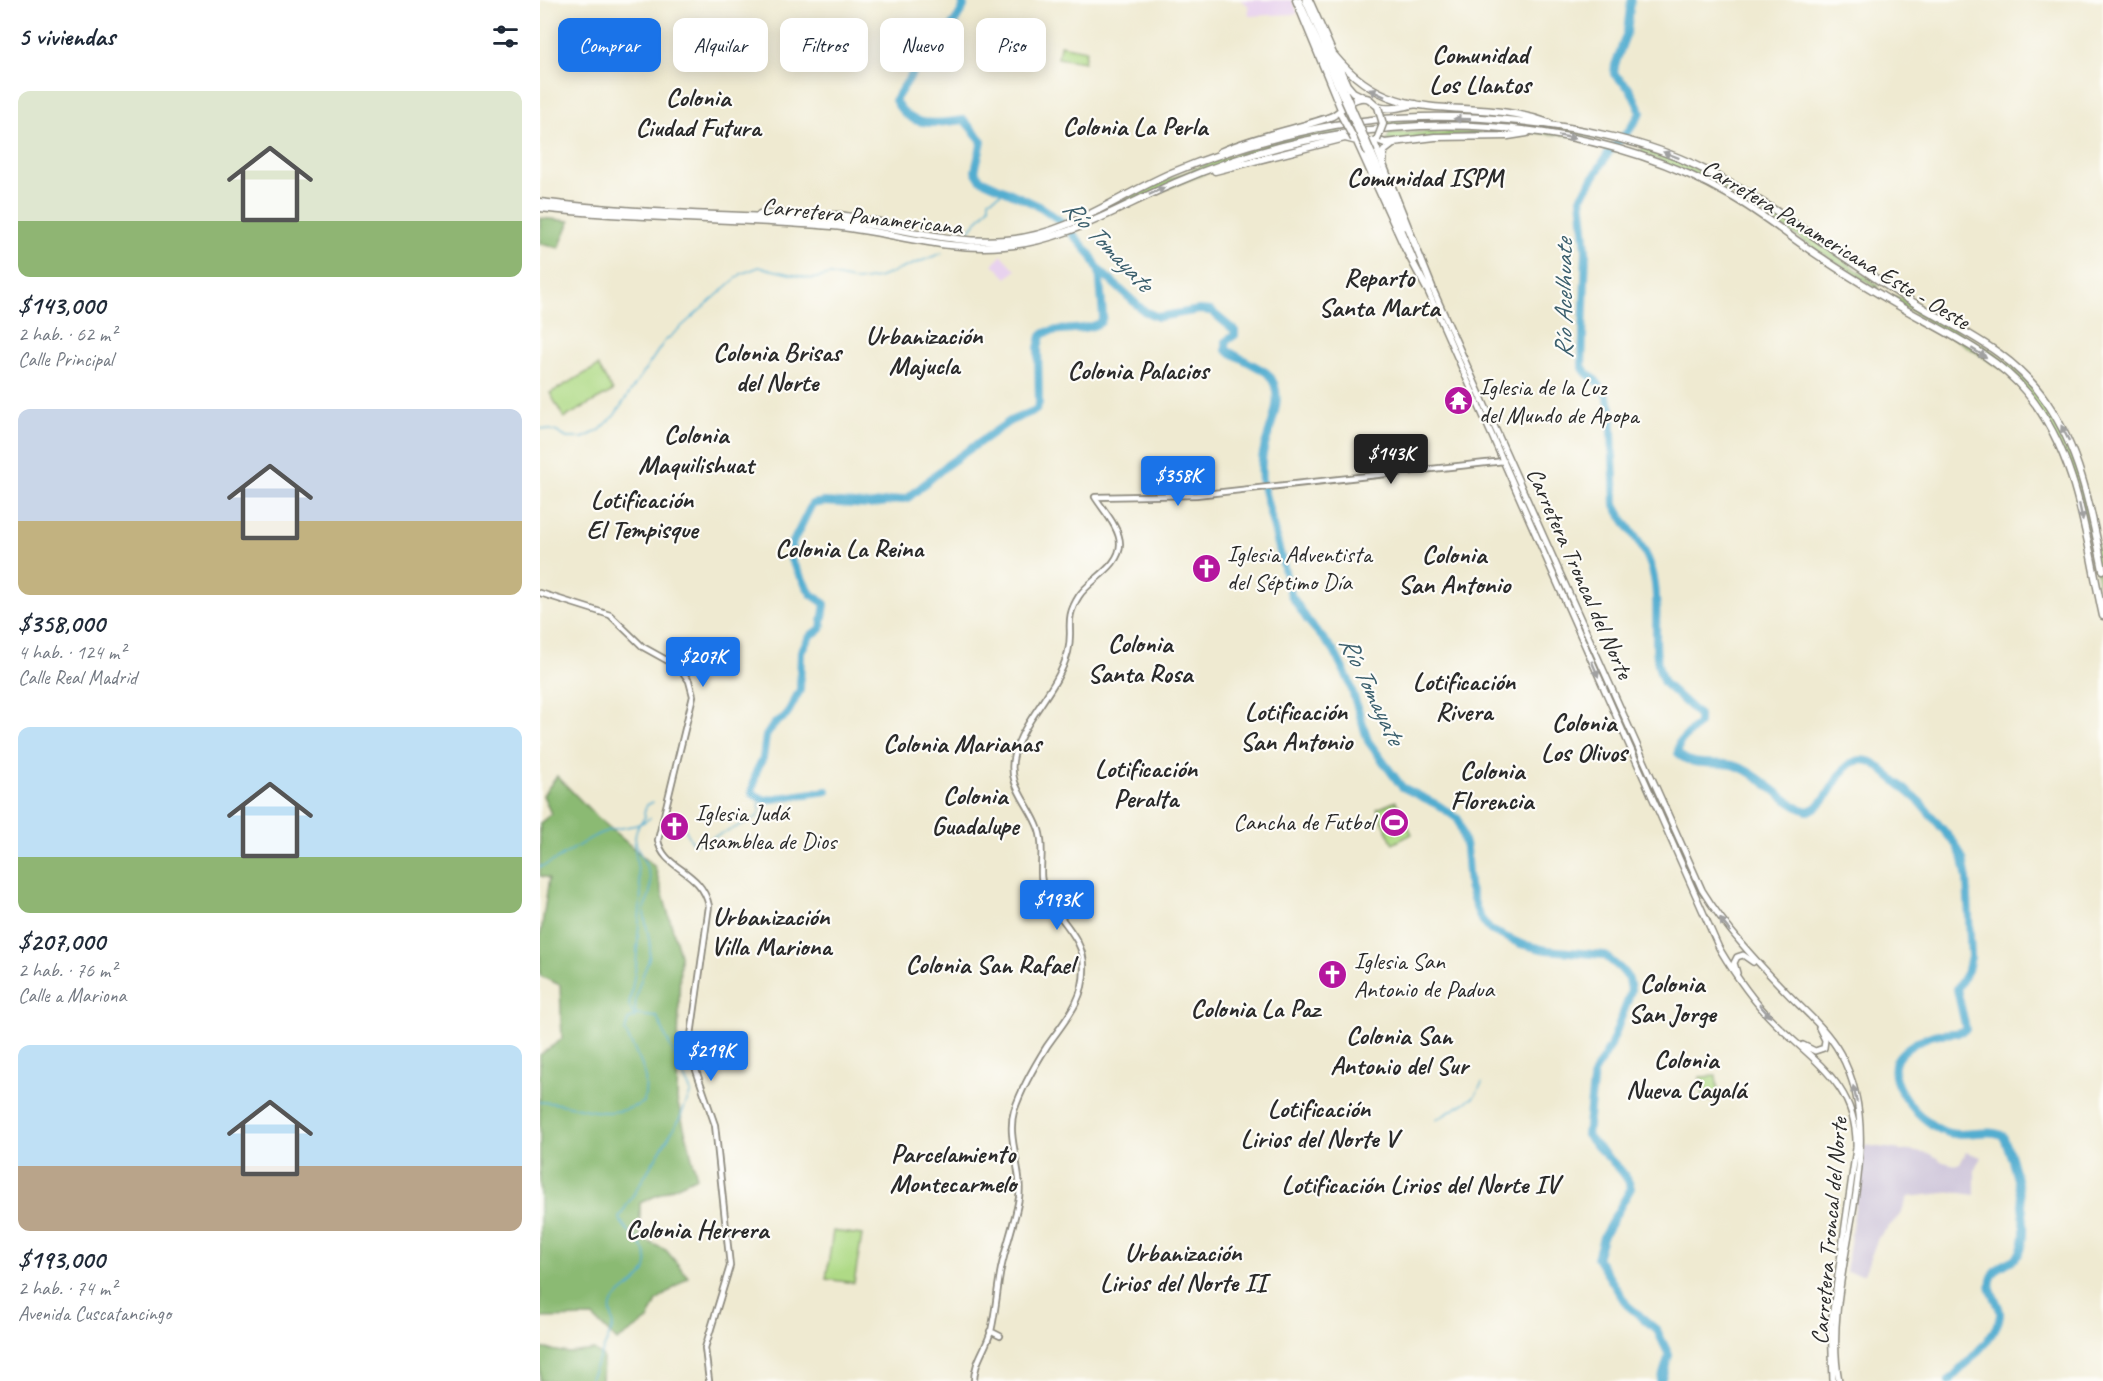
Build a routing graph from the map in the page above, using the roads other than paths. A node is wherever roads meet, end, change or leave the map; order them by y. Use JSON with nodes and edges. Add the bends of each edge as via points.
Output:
{"nodes":[{"id":1,"x":1298,"y":0,"type":"edge"},
{"id":2,"x":1307,"y":0,"type":"edge"},
{"id":3,"x":1334,"y":55,"type":"junction"},
{"id":4,"x":1345,"y":97,"type":"junction"},
{"id":5,"x":1366,"y":97,"type":"junction"},
{"id":6,"x":1416,"y":105,"type":"junction"},
{"id":7,"x":1378,"y":107,"type":"junction"},
{"id":8,"x":1340,"y":111,"type":"junction"},
{"id":9,"x":1557,"y":126,"type":"junction"},
{"id":10,"x":1534,"y":132,"type":"junction"},
{"id":11,"x":1356,"y":140,"type":"junction"},
{"id":12,"x":1376,"y":141,"type":"junction"},
{"id":13,"x":1398,"y":142,"type":"junction"},
{"id":14,"x":1191,"y":165,"type":"junction"},
{"id":15,"x":1190,"y":177,"type":"junction"},
{"id":16,"x":1387,"y":177,"type":"junction"},
{"id":17,"x":540,"y":202,"type":"edge"},
{"id":18,"x":540,"y":208,"type":"edge"},
{"id":19,"x":1102,"y":213,"type":"junction"},
{"id":20,"x":1034,"y":239,"type":"junction"},
{"id":21,"x":1882,"y":283,"type":"junction"},
{"id":22,"x":1429,"y":288,"type":"junction"},
{"id":23,"x":1873,"y":290,"type":"junction"},
{"id":24,"x":1896,"y":292,"type":"junction"},
{"id":25,"x":1892,"y":302,"type":"junction"},
{"id":26,"x":1504,"y":461,"type":"junction"},
{"id":27,"x":2103,"y":570,"type":"edge"},
{"id":28,"x":540,"y":593,"type":"edge"},
{"id":29,"x":2103,"y":616,"type":"edge"},
{"id":30,"x":1767,"y":972,"type":"junction"},
{"id":31,"x":1741,"y":983,"type":"junction"},
{"id":32,"x":1816,"y":1022,"type":"junction"},
{"id":33,"x":1796,"y":1042,"type":"junction"},
{"id":34,"x":990,"y":1331,"type":"junction"},
{"id":35,"x":1000,"y":1336,"type":"dead end"},
{"id":36,"x":708,"y":1381,"type":"edge"},
{"id":37,"x":974,"y":1381,"type":"edge"},
{"id":38,"x":1833,"y":1381,"type":"edge"},
{"id":39,"x":1839,"y":1381,"type":"edge"}],
"edges":[{"from":1,"to":4,"type":"main road","name":"Carretera Troncal del Norte"},
{"from":1,"to":8,"type":"highway"},
{"from":2,"to":3,"type":"highway"},
{"from":2,"to":4,"type":"main road","name":"Carretera Troncal del Norte"},
{"from":3,"to":5,"type":"highway","via":[[1349,88]]},
{"from":6,"to":3,"type":"highway","one_way":true,"via":[[1384,97],[1368,88]]},
{"from":4,"to":22,"type":"main road","name":"Carretera Troncal del Norte","bridge":true},
{"from":5,"to":7,"type":"highway"},
{"from":5,"to":8,"type":"highway","via":[[1352,100]]},
{"from":6,"to":7,"type":"highway"},
{"from":6,"to":9,"type":"highway","via":[[1520,115]]},
{"from":7,"to":12,"type":"highway","bridge":true,"via":[[1383,124]]},
{"from":8,"to":11,"type":"highway","bridge":true},
{"from":8,"to":14,"type":"highway","via":[[1253,139]]},
{"from":9,"to":14,"type":"highway","name":"Carretera Panamericana Este - Oeste","one_way":true,"via":[[1465,118],[1365,121],[1269,140]]},
{"from":21,"to":9,"type":"highway","name":"Carretera Panamericana Este - Oeste","one_way":true,"via":[[1734,185],[1686,160],[1603,134]]},
{"from":10,"to":13,"type":"highway"},
{"from":10,"to":15,"type":"highway","name":"Carretera Panamericana Este - Oeste","via":[[1436,126],[1344,134],[1258,153]]},
{"from":10,"to":23,"type":"highway","name":"Carretera Panamericana Este - Oeste","one_way":true,"via":[[1639,155],[1685,172],[1730,195]]},
{"from":11,"to":12,"type":"highway"},
{"from":11,"to":15,"type":"highway","via":[[1331,140]]},
{"from":11,"to":22,"type":"highway","via":[[1405,248]]},
{"from":12,"to":13,"type":"highway"},
{"from":12,"to":16,"type":"highway"},
{"from":13,"to":16,"type":"highway","via":[[1383,154]]},
{"from":14,"to":19,"type":"highway","name":"Carretera Panamericana Este - Oeste","via":[[1147,185]]},
{"from":19,"to":15,"type":"highway","name":"Carretera Panamericana Este - Oeste","one_way":true},
{"from":16,"to":22,"type":"highway","via":[[1415,239]]},
{"from":17,"to":20,"type":"highway","name":"Carretera Panamericana","via":[[859,223],[987,241]]},
{"from":18,"to":20,"type":"highway","name":"Carretera Panamericana","via":[[832,226],[970,246],[998,247]]},
{"from":19,"to":20,"type":"highway","name":"Carretera Panamericana"},
{"from":21,"to":23,"type":"highway","via":[[1883,289]]},
{"from":21,"to":24,"type":"highway","name":"Carretera Panamericana Este - Oeste"},
{"from":22,"to":26,"type":"main road","name":"Carretera Troncal del Norte"},
{"from":30,"to":22,"type":"main road","name":"Carretera Troncal del Norte","one_way":true,"via":[[1724,924],[1698,882]]},
{"from":23,"to":25,"type":"highway","name":"Carretera Panamericana Este - Oeste"},
{"from":24,"to":25,"type":"highway","via":[[1890,295]]},
{"from":27,"to":24,"type":"highway","name":"Carretera Panamericana Este - Oeste","one_way":true,"via":[[2080,467],[2046,400],[1997,350]]},
{"from":25,"to":29,"type":"highway","name":"Carretera Panamericana Este - Oeste","one_way":true,"via":[[1987,357],[2037,407],[2072,478]]},
{"from":26,"to":31,"type":"main road","name":"Carretera Troncal del Norte","one_way":true,"via":[[1719,948]]},
{"from":26,"to":34,"type":"street","via":[[1259,489],[1095,497],[1118,534],[1119,553],[1086,586],[1073,606],[1068,619],[1068,651],[1046,699],[1020,741],[1012,767],[1014,784],[1040,832],[1044,891],[1079,943],[1084,969],[1080,995],[1072,1012],[1042,1054],[1014,1112],[1020,1190]]},
{"from":28,"to":36,"type":"street","via":[[610,615],[643,647],[679,667],[693,696],[658,840],[665,856],[701,885],[709,906],[689,1050],[716,1125],[730,1266],[705,1348]]},
{"from":30,"to":31,"type":"main road","via":[[1746,956],[1739,956],[1734,963]]},
{"from":30,"to":32,"type":"main road","name":"Carretera Troncal del Norte"},
{"from":31,"to":33,"type":"main road","name":"Carretera Troncal del Norte","one_way":true},
{"from":32,"to":33,"type":"main road","via":[[1825,1040],[1824,1048],[1815,1051]]},
{"from":39,"to":32,"type":"main road","name":"Carretera Troncal del Norte","one_way":true,"via":[[1835,1324],[1859,1154],[1858,1110],[1840,1053]]},
{"from":33,"to":38,"type":"main road","name":"Carretera Troncal del Norte","via":[[1838,1085],[1849,1106],[1856,1134],[1831,1324]]},
{"from":34,"to":35,"type":"street"},
{"from":34,"to":37,"type":"street","via":[[975,1366]]}]}
